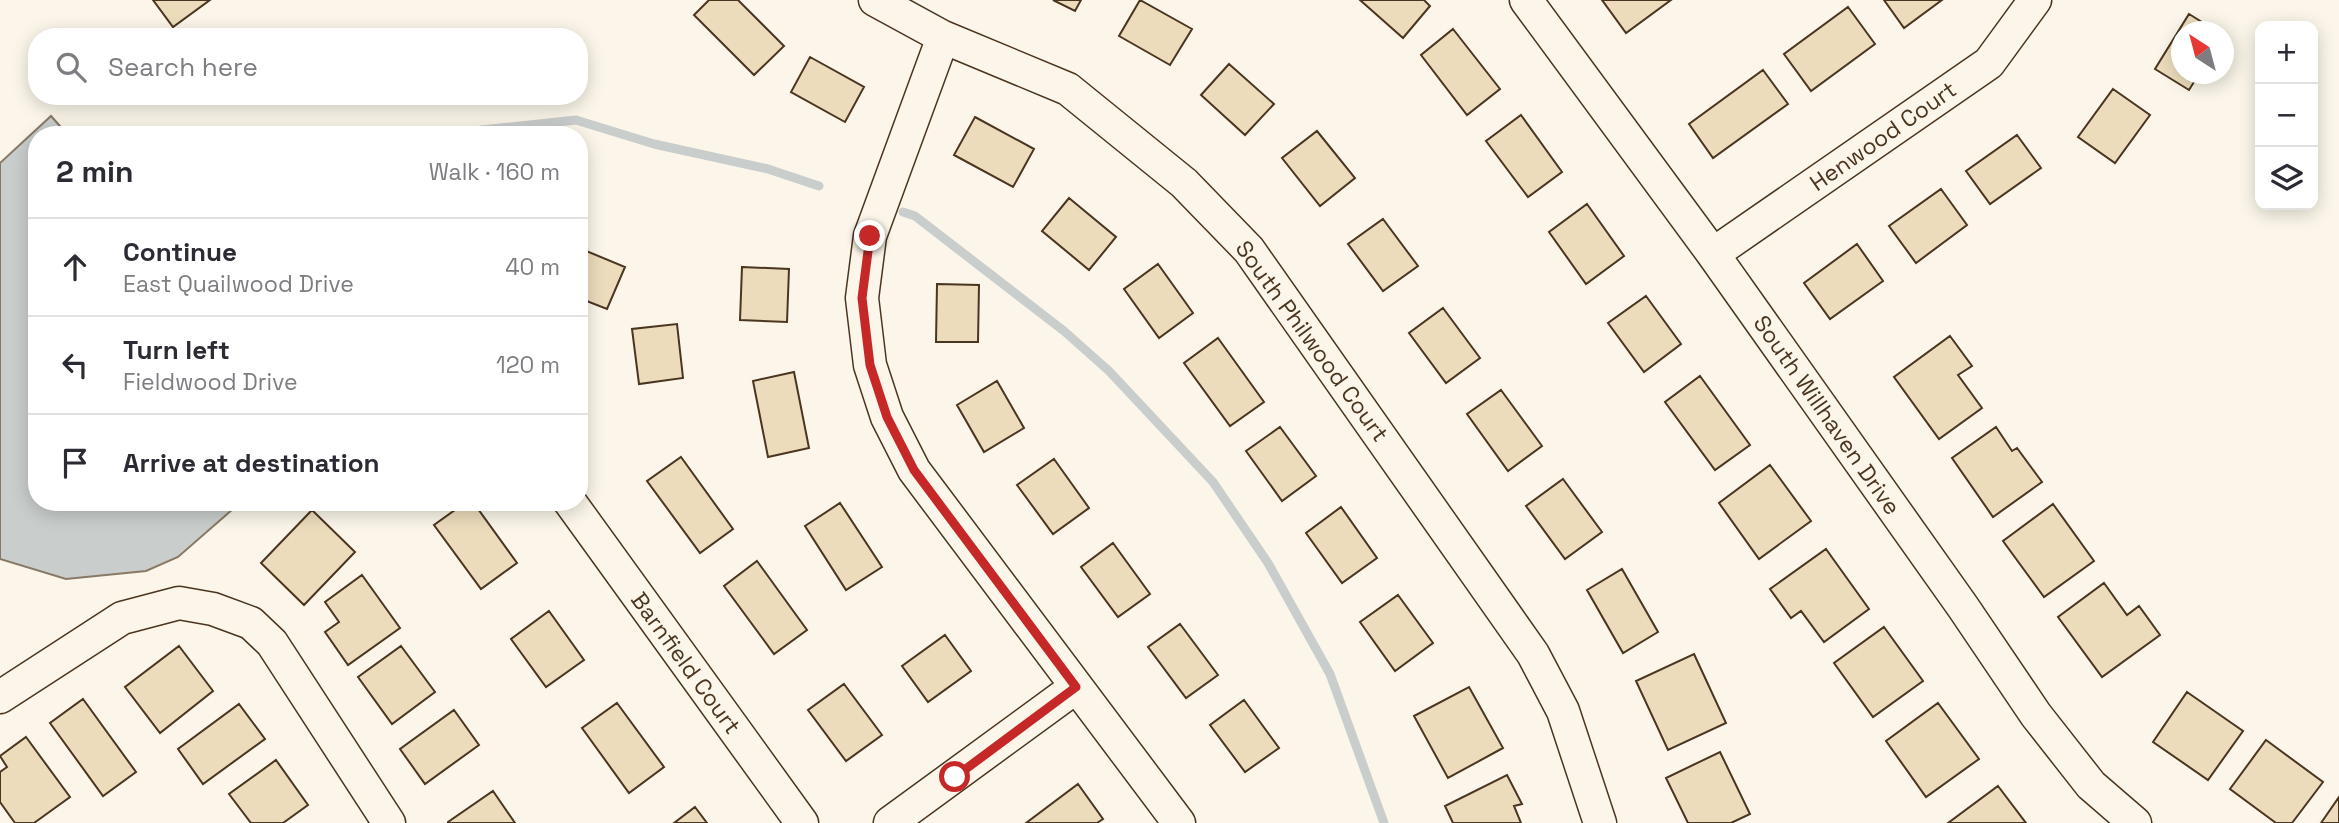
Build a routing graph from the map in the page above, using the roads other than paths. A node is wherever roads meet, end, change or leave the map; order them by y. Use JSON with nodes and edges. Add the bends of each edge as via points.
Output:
{"nodes":[{"id":1,"x":875,"y":0,"type":"edge"},
{"id":2,"x":1526,"y":0,"type":"edge"},
{"id":3,"x":2035,"y":0,"type":"edge"},
{"id":4,"x":943,"y":37,"type":"junction"},
{"id":5,"x":1713,"y":254,"type":"junction"},
{"id":6,"x":577,"y":511,"type":"edge"},
{"id":7,"x":1076,"y":687,"type":"junction"},
{"id":8,"x":0,"y":697,"type":"edge"},
{"id":9,"x":381,"y":820,"type":"edge"},
{"id":10,"x":802,"y":823,"type":"edge"},
{"id":11,"x":890,"y":823,"type":"edge"},
{"id":12,"x":1179,"y":823,"type":"edge"},
{"id":13,"x":1600,"y":823,"type":"edge"},
{"id":14,"x":2135,"y":823,"type":"edge"}],
"edges":[{"from":1,"to":4,"type":"street","name":"South Philwood Court"},
{"from":2,"to":5,"type":"street","name":"South Willhaven Drive"},
{"from":3,"to":5,"type":"street","name":"Henwood Court","via":[[1989,63]]},
{"from":4,"to":7,"type":"street","via":[[870,236],[862,298],[870,365],[887,417],[914,470]]},
{"from":4,"to":13,"type":"street","name":"South Philwood Court","via":[[1068,89],[1184,183],[1249,250],[1533,654],[1563,711]]},
{"from":5,"to":14,"type":"street","name":"South Willhaven Drive","via":[[2036,715],[2091,785]]},
{"from":6,"to":10,"type":"street","name":"Barnfield Court"},
{"from":7,"to":11,"type":"street"},
{"from":7,"to":12,"type":"street"},
{"from":8,"to":9,"type":"street","via":[[122,618],[179,603],[213,609],[251,623],[272,643]]}]}
